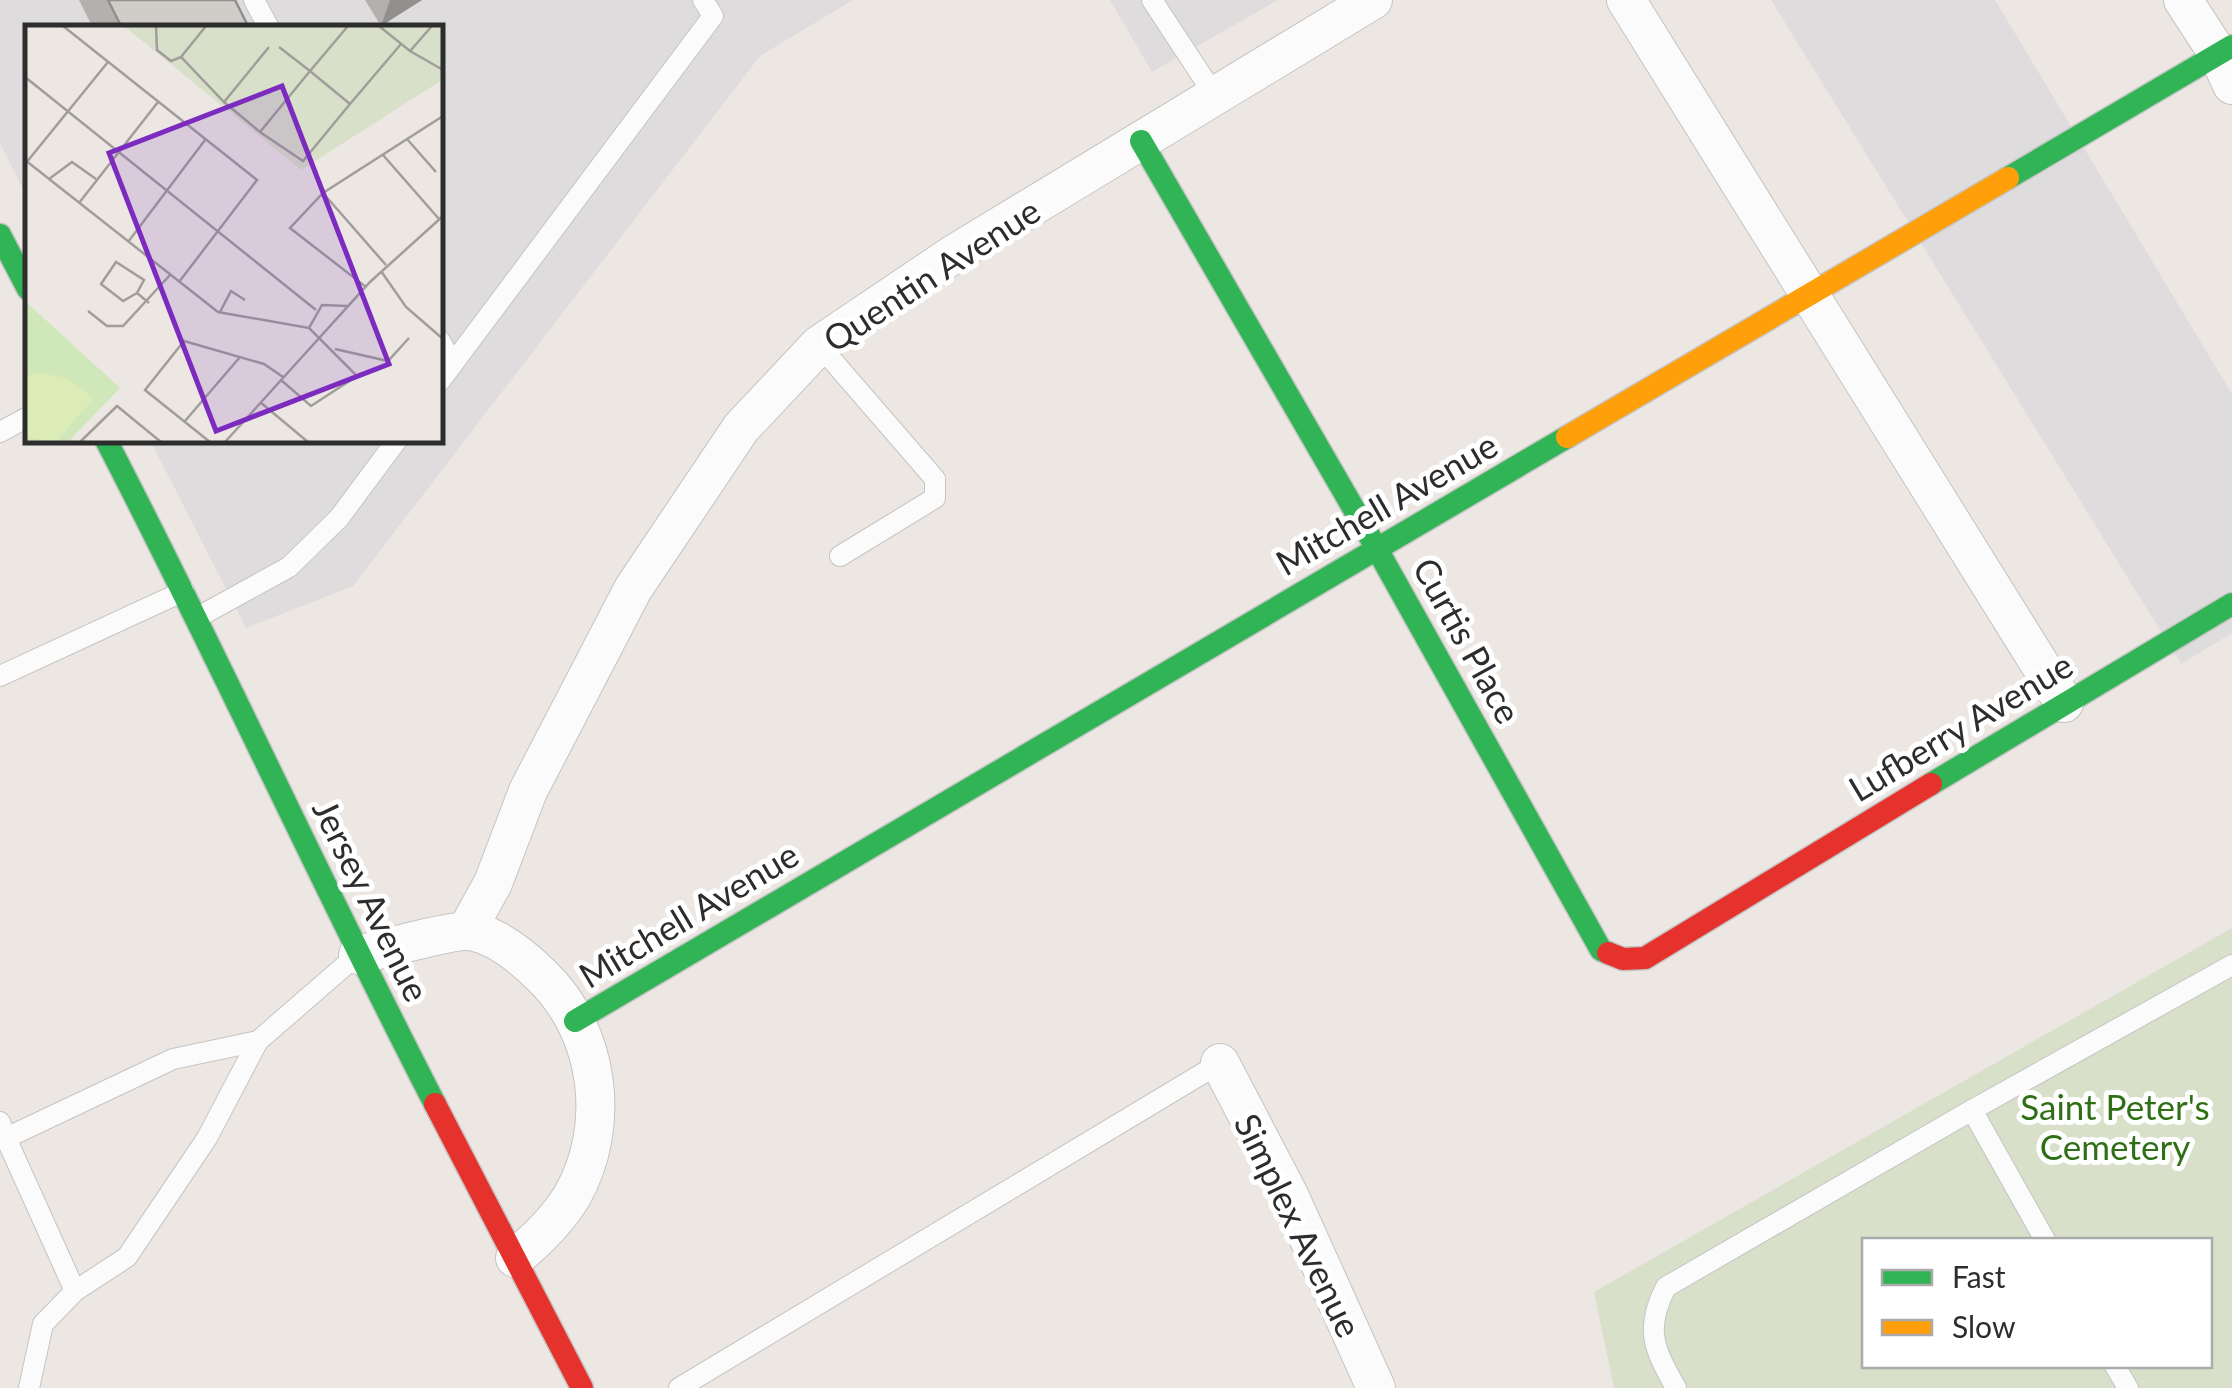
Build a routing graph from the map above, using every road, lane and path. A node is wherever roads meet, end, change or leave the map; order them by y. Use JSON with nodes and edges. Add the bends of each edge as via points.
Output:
{"nodes":[{"id":1,"x":254,"y":0,"type":"edge"},
{"id":2,"x":704,"y":0,"type":"edge"},
{"id":3,"x":1152,"y":0,"type":"edge"},
{"id":4,"x":1373,"y":0,"type":"edge"},
{"id":5,"x":1626,"y":0,"type":"edge"},
{"id":6,"x":2183,"y":0,"type":"edge"},
{"id":7,"x":267,"y":25,"type":"edge"},
{"id":8,"x":2227,"y":62,"type":"edge"},
{"id":9,"x":1215,"y":96,"type":"junction"},
{"id":10,"x":1141,"y":141,"type":"junction"},
{"id":11,"x":0,"y":235,"type":"edge"},
{"id":12,"x":25,"y":282,"type":"edge"},
{"id":13,"x":1809,"y":294,"type":"junction"},
{"id":14,"x":819,"y":346,"type":"junction"},
{"id":15,"x":446,"y":373,"type":"edge"},
{"id":16,"x":25,"y":418,"type":"edge"},
{"id":17,"x":0,"y":432,"type":"edge"},
{"id":18,"x":107,"y":442,"type":"edge"},
{"id":19,"x":395,"y":442,"type":"edge"},
{"id":20,"x":1377,"y":549,"type":"junction"},
{"id":21,"x":840,"y":556,"type":"dead end"},
{"id":22,"x":184,"y":591,"type":"junction"},
{"id":23,"x":2232,"y":604,"type":"edge"},
{"id":24,"x":198,"y":618,"type":"junction"},
{"id":25,"x":0,"y":676,"type":"edge"},
{"id":26,"x":2064,"y":703,"type":"junction"},
{"id":27,"x":1725,"y":910,"type":"joint"},
{"id":28,"x":468,"y":930,"type":"junction"},
{"id":29,"x":358,"y":955,"type":"junction"},
{"id":30,"x":2232,"y":965,"type":"edge"},
{"id":31,"x":576,"y":1021,"type":"junction"},
{"id":32,"x":258,"y":1042,"type":"junction"},
{"id":33,"x":1220,"y":1063,"type":"joint"},
{"id":34,"x":1972,"y":1110,"type":"junction"},
{"id":35,"x":3,"y":1130,"type":"edge"},
{"id":36,"x":2044,"y":1238,"type":"edge"},
{"id":37,"x":515,"y":1258,"type":"junction"},
{"id":38,"x":75,"y":1292,"type":"junction"},
{"id":39,"x":28,"y":1388,"type":"edge"},
{"id":40,"x":582,"y":1388,"type":"edge"},
{"id":41,"x":680,"y":1388,"type":"edge"},
{"id":42,"x":1376,"y":1388,"type":"edge"},
{"id":43,"x":1676,"y":1388,"type":"edge"}],
"edges":[{"from":1,"to":7,"type":"lane"},
{"from":2,"to":15,"type":"lane","via":[[713,16]]},
{"from":3,"to":9,"type":"lane"},
{"from":4,"to":9,"type":"street","name":"Quentin Avenue"},
{"from":5,"to":13,"type":"street"},
{"from":6,"to":8,"type":"street"},
{"from":8,"to":13,"type":"street","name":"Mitchell Avenue"},
{"from":9,"to":10,"type":"street","name":"Quentin Avenue"},
{"from":10,"to":14,"type":"street","name":"Quentin Avenue","via":[[954,254]]},
{"from":10,"to":20,"type":"street","name":"Curtis Place"},
{"from":11,"to":12,"type":"street"},
{"from":13,"to":20,"type":"street","name":"Mitchell Avenue"},
{"from":13,"to":26,"type":"street"},
{"from":14,"to":21,"type":"lane","via":[[936,478],[936,498]]},
{"from":14,"to":28,"type":"street","name":"Quentin Avenue","via":[[741,428],[633,589],[528,791]]},
{"from":16,"to":17,"type":"lane"},
{"from":18,"to":22,"type":"street","name":"Jersey Avenue"},
{"from":19,"to":24,"type":"lane","via":[[339,518],[289,566]]},
{"from":20,"to":27,"type":"street","name":"Curtis Place","via":[[1601,950],[1645,958]]},
{"from":20,"to":31,"type":"street","name":"Mitchell Avenue"},
{"from":22,"to":24,"type":"street","name":"Jersey Avenue"},
{"from":22,"to":25,"type":"lane"},
{"from":23,"to":26,"type":"street","name":"Lufberry Avenue"},
{"from":24,"to":29,"type":"street","name":"Jersey Avenue"},
{"from":26,"to":27,"type":"street","name":"Lufberry Avenue"},
{"from":28,"to":29,"type":"street"},
{"from":28,"to":31,"type":"street","via":[[534,968]]},
{"from":29,"to":32,"type":"lane"},
{"from":29,"to":37,"type":"street","name":"Jersey Avenue"},
{"from":30,"to":34,"type":"lane"},
{"from":31,"to":37,"type":"street","via":[[595,1084],[592,1141],[562,1211]]},
{"from":32,"to":35,"type":"lane","via":[[173,1059]]},
{"from":32,"to":38,"type":"lane","via":[[207,1138],[127,1258]]},
{"from":33,"to":41,"type":"lane"},
{"from":33,"to":42,"type":"street","name":"Simplex Avenue","via":[[1289,1195]]},
{"from":34,"to":36,"type":"lane"},
{"from":34,"to":43,"type":"lane","via":[[1666,1287],[1652,1332]]},
{"from":35,"to":38,"type":"lane"},
{"from":37,"to":40,"type":"street","name":"Jersey Avenue"},
{"from":38,"to":39,"type":"lane","via":[[44,1324]]}]}
